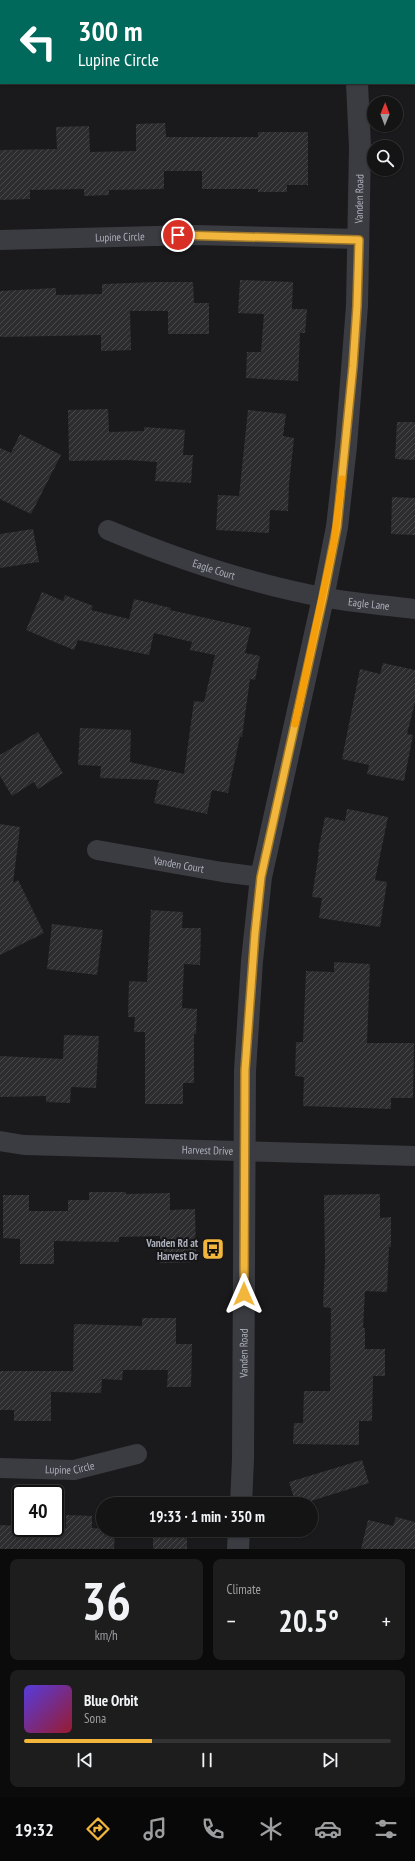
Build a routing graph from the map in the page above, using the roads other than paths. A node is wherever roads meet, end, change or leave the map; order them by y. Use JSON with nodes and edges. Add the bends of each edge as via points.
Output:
{"nodes":[{"id":1,"x":357,"y":84,"type":"edge"},
{"id":2,"x":0,"y":240,"type":"edge"},
{"id":3,"x":359,"y":240,"type":"junction"},
{"id":4,"x":108,"y":530,"type":"dead end"},
{"id":5,"x":323,"y":598,"type":"junction"},
{"id":6,"x":415,"y":609,"type":"edge"},
{"id":7,"x":97,"y":850,"type":"dead end"},
{"id":8,"x":261,"y":877,"type":"junction"},
{"id":9,"x":0,"y":1141,"type":"edge"},
{"id":10,"x":244,"y":1152,"type":"junction"},
{"id":11,"x":415,"y":1156,"type":"edge"},
{"id":12,"x":137,"y":1454,"type":"dead end"},
{"id":13,"x":0,"y":1468,"type":"edge"},
{"id":14,"x":241,"y":1497,"type":"edge"},
{"id":15,"x":239,"y":1537,"type":"edge"},
{"id":16,"x":238,"y":1549,"type":"edge"}],
"edges":[{"from":1,"to":3,"type":"street","name":"Vanden Road","via":[[360,147]]},
{"from":2,"to":3,"type":"street","name":"Lupine Circle","via":[[194,235]]},
{"from":3,"to":5,"type":"street","name":"Vanden Road","via":[[357,306],[346,446],[337,527]]},
{"from":4,"to":5,"type":"street","name":"Eagle Court","via":[[162,553],[231,575]]},
{"from":5,"to":6,"type":"street","name":"Eagle Lane"},
{"from":5,"to":8,"type":"street","name":"Vanden Road"},
{"from":7,"to":8,"type":"street","name":"Vanden Court"},
{"from":8,"to":10,"type":"street","name":"Vanden Road","via":[[245,1070]]},
{"from":9,"to":10,"type":"street","name":"Harvest Drive","via":[[24,1145]]},
{"from":10,"to":11,"type":"street","name":"Harvest Drive","via":[[288,1151]]},
{"from":10,"to":14,"type":"street","name":"Vanden Road"},
{"from":12,"to":13,"type":"street","name":"Lupine Circle","via":[[74,1470]]},
{"from":15,"to":16,"type":"street"}]}
